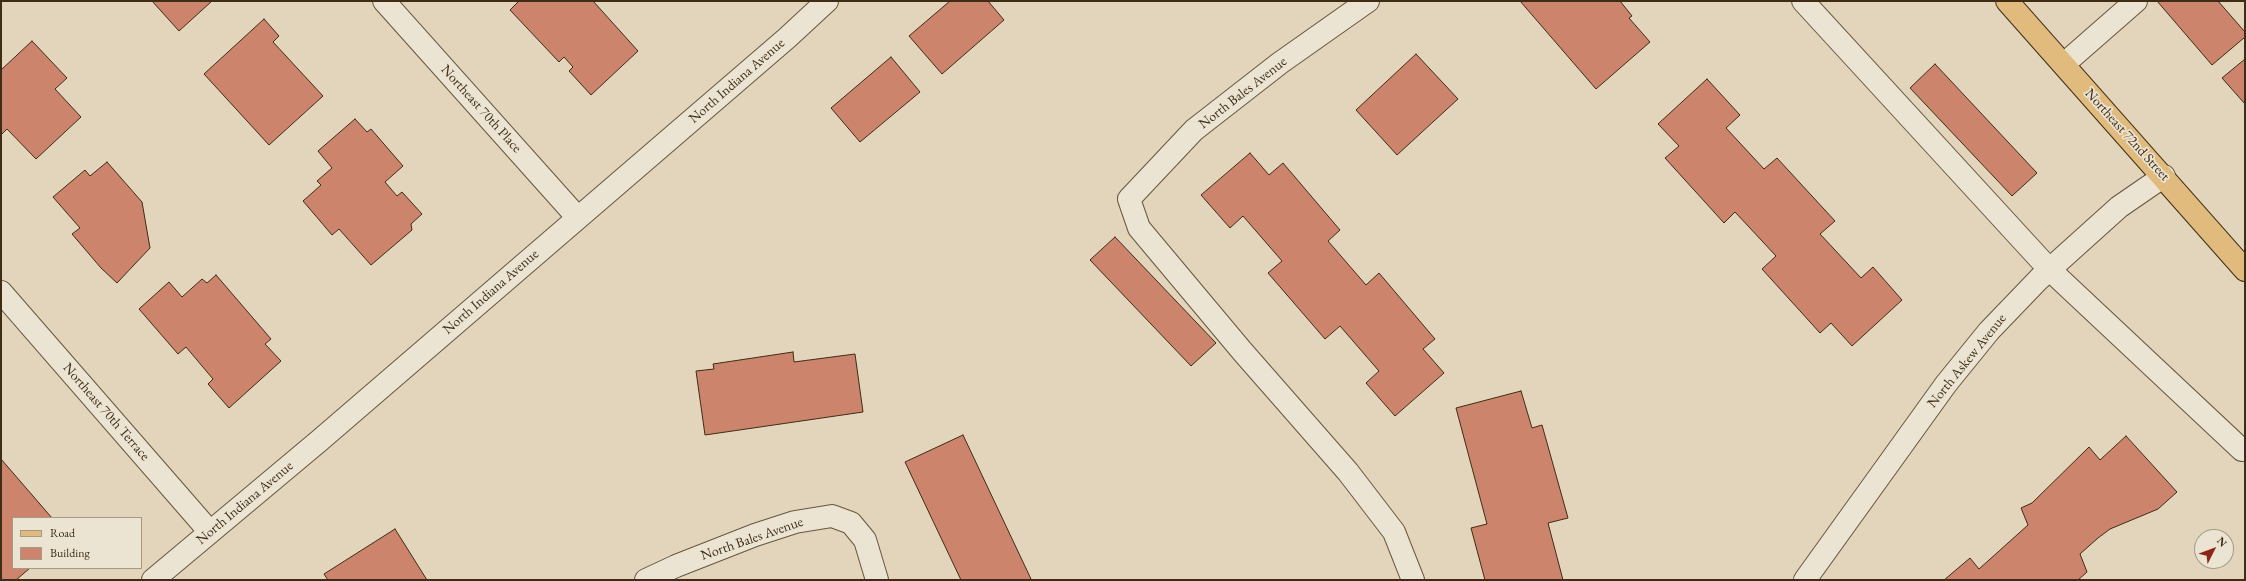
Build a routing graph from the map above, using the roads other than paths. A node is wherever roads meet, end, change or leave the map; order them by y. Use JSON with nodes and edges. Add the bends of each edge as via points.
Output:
{"nodes":[{"id":1,"x":384,"y":1,"type":"edge"},
{"id":2,"x":827,"y":1,"type":"edge"},
{"id":3,"x":1368,"y":1,"type":"edge"},
{"id":4,"x":1803,"y":1,"type":"edge"},
{"id":5,"x":2007,"y":1,"type":"edge"},
{"id":6,"x":2136,"y":1,"type":"edge"},
{"id":7,"x":2064,"y":64,"type":"junction"},
{"id":8,"x":2164,"y":176,"type":"junction"},
{"id":9,"x":578,"y":218,"type":"junction"},
{"id":10,"x":2049,"y":269,"type":"junction"},
{"id":11,"x":2245,"y":270,"type":"edge"},
{"id":12,"x":1,"y":292,"type":"edge"},
{"id":13,"x":2242,"y":450,"type":"dead end"},
{"id":14,"x":210,"y":532,"type":"junction"},
{"id":15,"x":877,"y":577,"type":"edge"},
{"id":16,"x":652,"y":579,"type":"edge"},
{"id":17,"x":152,"y":580,"type":"edge"},
{"id":18,"x":1413,"y":580,"type":"edge"},
{"id":19,"x":1806,"y":580,"type":"edge"}],
"edges":[{"from":1,"to":9,"type":"street","name":"Northeast 70th Place"},
{"from":2,"to":9,"type":"street","name":"North Indiana Avenue"},
{"from":3,"to":18,"type":"street","name":"North Bales Avenue","via":[[1280,63],[1194,130],[1129,199],[1139,228],[1348,472],[1394,532]]},
{"from":4,"to":10,"type":"street"},
{"from":5,"to":7,"type":"main road","name":"Northeast 72nd Street"},
{"from":6,"to":7,"type":"street"},
{"from":7,"to":8,"type":"main road","name":"Northeast 72nd Street"},
{"from":8,"to":10,"type":"street","name":"North Askew Avenue","via":[[2119,207]]},
{"from":8,"to":11,"type":"main road","name":"Northeast 72nd Street"},
{"from":9,"to":14,"type":"street","name":"North Indiana Avenue"},
{"from":10,"to":13,"type":"street"},
{"from":10,"to":19,"type":"street","name":"North Askew Avenue","via":[[1989,331],[1946,384]]},
{"from":12,"to":14,"type":"street","name":"Northeast 70th Terrace"},
{"from":14,"to":17,"type":"street","name":"North Indiana Avenue"},
{"from":15,"to":16,"type":"street","name":"North Bales Avenue","via":[[865,540],[852,524],[832,516],[795,522],[755,535]]}]}
